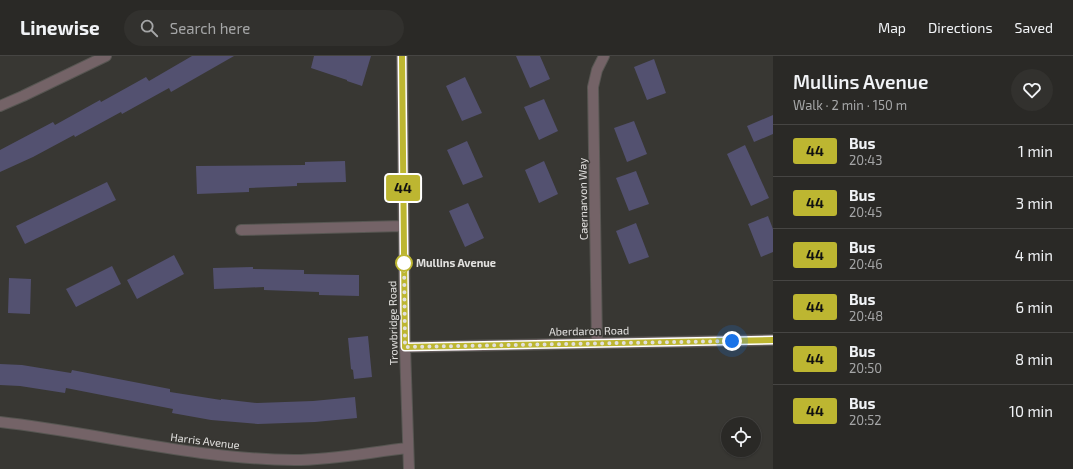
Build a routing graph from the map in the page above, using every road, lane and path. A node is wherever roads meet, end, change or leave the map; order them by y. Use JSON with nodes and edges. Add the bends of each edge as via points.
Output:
{"nodes":[{"id":1,"x":106,"y":56,"type":"edge"},
{"id":2,"x":402,"y":56,"type":"edge"},
{"id":3,"x":604,"y":56,"type":"edge"},
{"id":4,"x":0,"y":106,"type":"edge"},
{"id":5,"x":403,"y":226,"type":"junction"},
{"id":6,"x":241,"y":230,"type":"dead end"},
{"id":7,"x":773,"y":340,"type":"edge"},
{"id":8,"x":597,"y":343,"type":"junction"},
{"id":9,"x":405,"y":347,"type":"junction"},
{"id":10,"x":0,"y":422,"type":"edge"},
{"id":11,"x":408,"y":448,"type":"junction"},
{"id":12,"x":409,"y":469,"type":"edge"}],
"edges":[{"from":1,"to":4,"type":"street"},
{"from":2,"to":5,"type":"street","name":"Trowbridge Road"},
{"from":3,"to":8,"type":"street","name":"Caernarvon Way","via":[[593,86]]},
{"from":5,"to":6,"type":"street"},
{"from":5,"to":9,"type":"street","name":"Trowbridge Road"},
{"from":7,"to":8,"type":"street","name":"Aberdaron Road"},
{"from":8,"to":9,"type":"street","name":"Aberdaron Road"},
{"from":9,"to":11,"type":"street","name":"Trowbridge Road"},
{"from":10,"to":11,"type":"street","name":"Harris Avenue","via":[[219,456],[296,460]]},
{"from":11,"to":12,"type":"street","name":"Trowbridge Road"}]}
